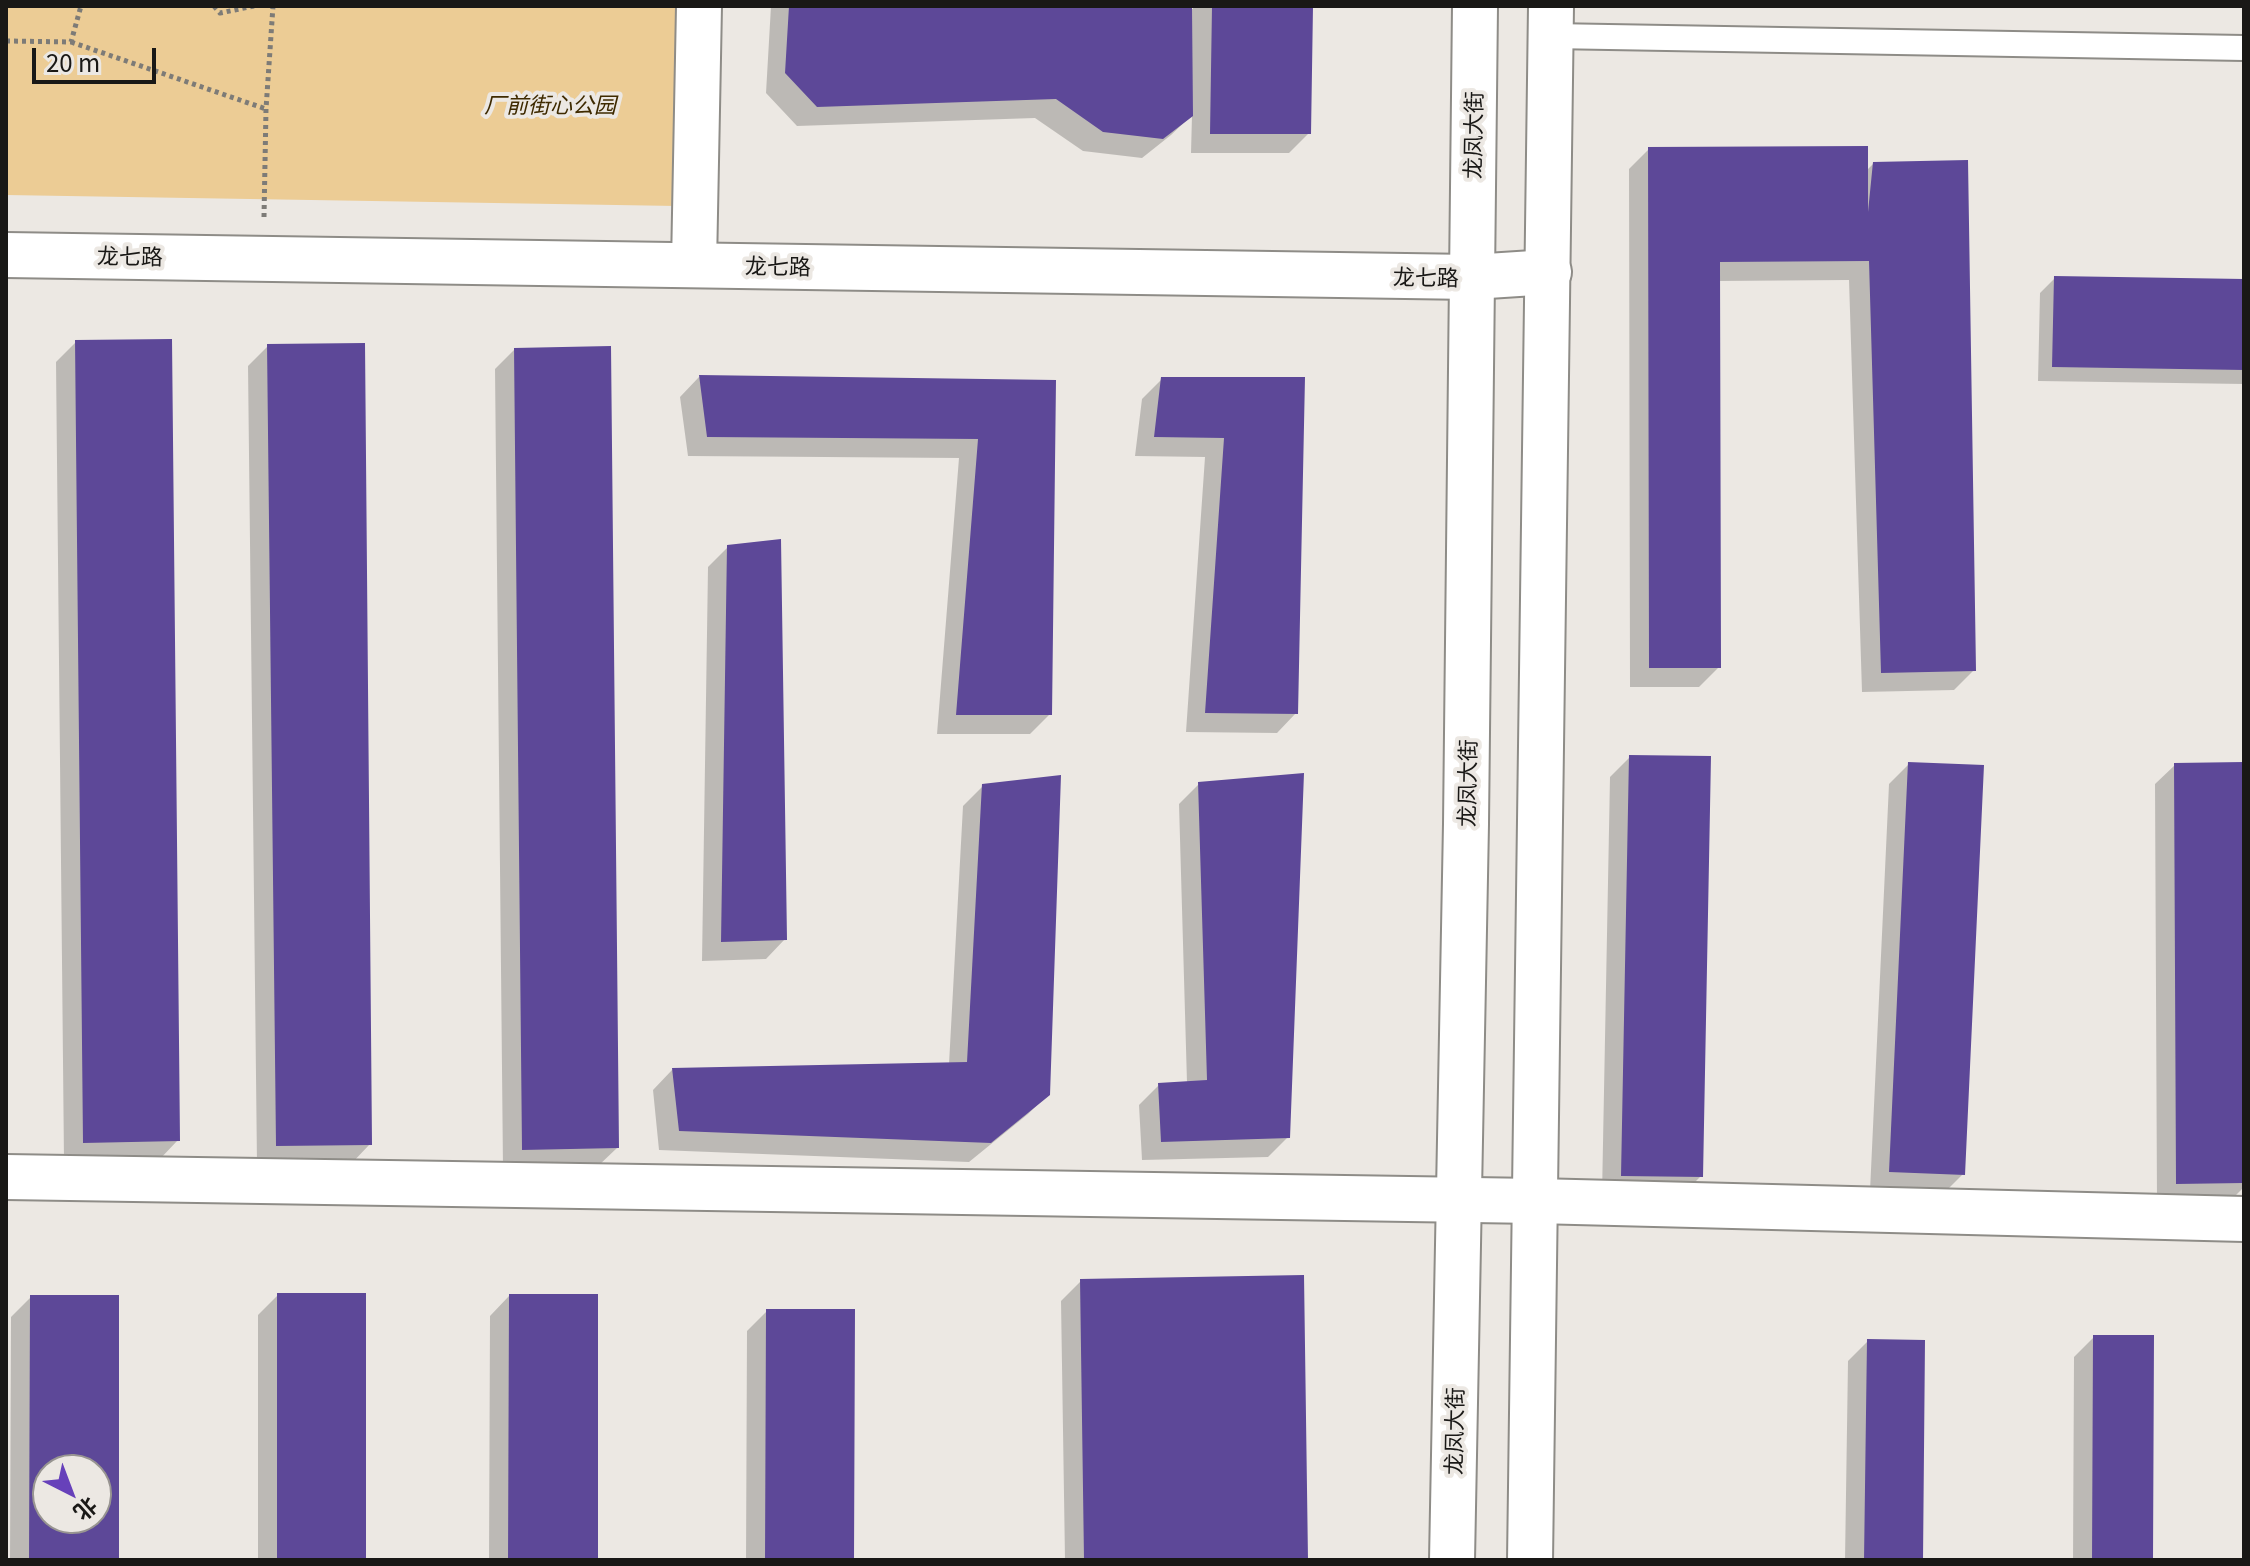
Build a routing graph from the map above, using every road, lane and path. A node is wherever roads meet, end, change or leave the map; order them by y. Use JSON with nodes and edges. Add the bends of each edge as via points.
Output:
{"nodes":[{"id":1,"x":81,"y":6,"type":"edge"},
{"id":2,"x":214,"y":6,"type":"edge"},
{"id":3,"x":254,"y":6,"type":"edge"},
{"id":4,"x":273,"y":6,"type":"edge"},
{"id":5,"x":699,"y":6,"type":"edge"},
{"id":6,"x":1475,"y":6,"type":"edge"},
{"id":7,"x":1551,"y":21,"type":"edge"},
{"id":8,"x":6,"y":41,"type":"edge"},
{"id":9,"x":71,"y":42,"type":"junction"},
{"id":10,"x":2244,"y":48,"type":"edge"},
{"id":11,"x":266,"y":109,"type":"junction"},
{"id":12,"x":6,"y":255,"type":"edge"},
{"id":13,"x":263,"y":258,"type":"junction"},
{"id":14,"x":694,"y":265,"type":"junction"},
{"id":15,"x":1549,"y":272,"type":"junction"},
{"id":16,"x":1472,"y":277,"type":"junction"},
{"id":17,"x":6,"y":1177,"type":"edge"},
{"id":18,"x":1459,"y":1201,"type":"junction"},
{"id":19,"x":1536,"y":1201,"type":"junction"},
{"id":20,"x":2244,"y":1219,"type":"edge"},
{"id":21,"x":1452,"y":1560,"type":"edge"},
{"id":22,"x":1530,"y":1560,"type":"edge"}],
"edges":[{"from":1,"to":9,"type":"path"},
{"from":2,"to":3,"type":"path","via":[[220,13]]},
{"from":4,"to":11,"type":"path"},
{"from":5,"to":14,"type":"street"},
{"from":6,"to":16,"type":"street","name":"龙凤大街"},
{"from":7,"to":10,"type":"lane"},
{"from":7,"to":15,"type":"street"},
{"from":8,"to":9,"type":"path"},
{"from":9,"to":11,"type":"path"},
{"from":11,"to":13,"type":"path"},
{"from":12,"to":13,"type":"street","name":"龙七路"},
{"from":13,"to":14,"type":"street","name":"龙七路"},
{"from":14,"to":16,"type":"street","name":"龙七路"},
{"from":15,"to":16,"type":"street","name":"龙七路"},
{"from":15,"to":19,"type":"street"},
{"from":16,"to":18,"type":"street","name":"龙凤大街"},
{"from":17,"to":18,"type":"street"},
{"from":18,"to":19,"type":"street"},
{"from":18,"to":21,"type":"street","name":"龙凤大街"},
{"from":19,"to":20,"type":"street"},
{"from":19,"to":22,"type":"street"}]}
